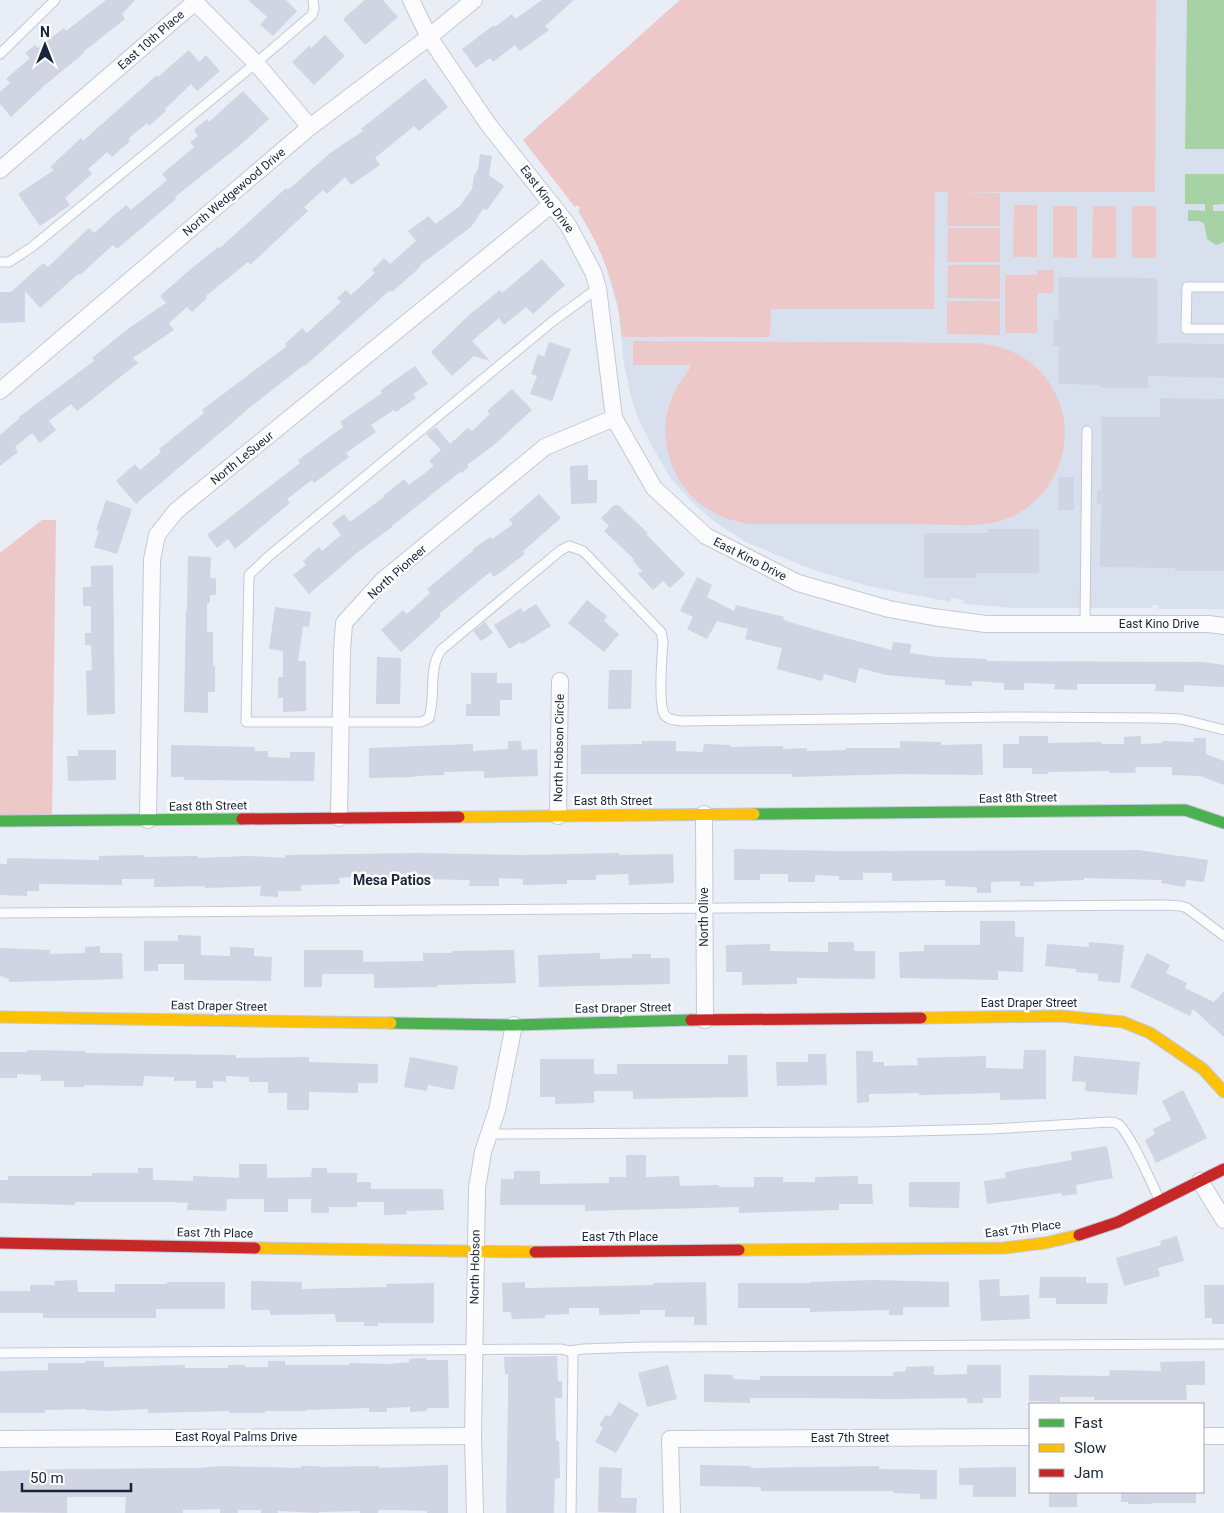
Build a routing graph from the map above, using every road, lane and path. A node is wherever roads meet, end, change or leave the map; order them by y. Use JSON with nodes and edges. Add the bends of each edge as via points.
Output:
{"nodes":[{"id":1,"x":55,"y":0,"type":"edge"},
{"id":2,"x":312,"y":0,"type":"edge"},
{"id":3,"x":411,"y":0,"type":"edge"},
{"id":4,"x":474,"y":0,"type":"edge"},
{"id":5,"x":429,"y":37,"type":"junction"},
{"id":6,"x":0,"y":54,"type":"edge"},
{"id":7,"x":256,"y":63,"type":"junction"},
{"id":8,"x":310,"y":127,"type":"junction"},
{"id":9,"x":0,"y":170,"type":"edge"},
{"id":10,"x":552,"y":204,"type":"junction"},
{"id":11,"x":0,"y":262,"type":"edge"},
{"id":12,"x":1224,"y":287,"type":"edge"},
{"id":13,"x":598,"y":288,"type":"junction"},
{"id":14,"x":1224,"y":329,"type":"edge"},
{"id":15,"x":0,"y":391,"type":"edge"},
{"id":16,"x":614,"y":418,"type":"junction"},
{"id":17,"x":1087,"y":431,"type":"dead end"},
{"id":18,"x":1085,"y":625,"type":"junction"},
{"id":19,"x":1224,"y":626,"type":"edge"},
{"id":20,"x":560,"y":681,"type":"dead end"},
{"id":21,"x":340,"y":722,"type":"junction"},
{"id":22,"x":1224,"y":730,"type":"edge"},
{"id":23,"x":704,"y":814,"type":"junction"},
{"id":24,"x":558,"y":816,"type":"junction"},
{"id":25,"x":339,"y":818,"type":"junction"},
{"id":26,"x":148,"y":820,"type":"junction"},
{"id":27,"x":0,"y":821,"type":"edge"},
{"id":28,"x":1224,"y":823,"type":"edge"},
{"id":29,"x":704,"y":909,"type":"junction"},
{"id":30,"x":0,"y":913,"type":"edge"},
{"id":31,"x":1224,"y":936,"type":"edge"},
{"id":32,"x":0,"y":1017,"type":"edge"},
{"id":33,"x":705,"y":1020,"type":"junction"},
{"id":34,"x":514,"y":1024,"type":"junction"},
{"id":35,"x":1224,"y":1092,"type":"edge"},
{"id":36,"x":490,"y":1134,"type":"junction"},
{"id":37,"x":1224,"y":1169,"type":"edge"},
{"id":38,"x":1200,"y":1181,"type":"junction"},
{"id":39,"x":1160,"y":1201,"type":"junction"},
{"id":40,"x":1224,"y":1220,"type":"edge"},
{"id":41,"x":0,"y":1243,"type":"edge"},
{"id":42,"x":475,"y":1252,"type":"junction"},
{"id":43,"x":1224,"y":1344,"type":"edge"},
{"id":44,"x":474,"y":1349,"type":"junction"},
{"id":45,"x":570,"y":1351,"type":"junction"},
{"id":46,"x":0,"y":1353,"type":"edge"},
{"id":47,"x":473,"y":1436,"type":"junction"},
{"id":48,"x":1204,"y":1436,"type":"edge"},
{"id":49,"x":1224,"y":1436,"type":"edge"},
{"id":50,"x":1029,"y":1437,"type":"edge"},
{"id":51,"x":0,"y":1438,"type":"edge"},
{"id":52,"x":474,"y":1513,"type":"edge"},
{"id":53,"x":571,"y":1513,"type":"edge"},
{"id":54,"x":672,"y":1513,"type":"edge"}],
"edges":[{"from":1,"to":6,"type":"lane"},
{"from":2,"to":7,"type":"lane","via":[[312,15]]},
{"from":3,"to":5,"type":"street","name":"East Kino Drive"},
{"from":4,"to":5,"type":"street","name":"North Wedgewood Drive"},
{"from":5,"to":8,"type":"street","name":"North Wedgewood Drive"},
{"from":5,"to":10,"type":"street","name":"East Kino Drive","via":[[488,124]]},
{"from":7,"to":8,"type":"street","name":"East 10th Place"},
{"from":7,"to":9,"type":"street","name":"East 10th Place","via":[[195,2]]},
{"from":7,"to":11,"type":"lane","via":[[32,247],[9,262]]},
{"from":8,"to":15,"type":"street","name":"North Wedgewood Drive"},
{"from":10,"to":13,"type":"street","name":"East Kino Drive","via":[[568,225]]},
{"from":10,"to":26,"type":"street","name":"North LeSueur","via":[[176,511],[157,535],[152,560]]},
{"from":12,"to":14,"type":"lane","via":[[1187,287],[1186,329]]},
{"from":13,"to":16,"type":"street","name":"East Kino Drive"},
{"from":13,"to":21,"type":"lane","via":[[553,321],[249,575],[246,722]]},
{"from":16,"to":18,"type":"street","name":"East Kino Drive","via":[[654,488],[706,536],[798,583],[889,609],[960,621]]},
{"from":16,"to":21,"type":"street","name":"North Pioneer","via":[[545,447],[382,581],[344,623]]},
{"from":17,"to":18,"type":"lane"},
{"from":18,"to":19,"type":"street","name":"East Kino Drive"},
{"from":20,"to":24,"type":"street","name":"North Hobson Circle"},
{"from":21,"to":22,"type":"lane","via":[[421,722],[430,718],[435,664],[441,650],[569,546],[583,551],[661,632],[661,704],[664,715],[671,719],[1157,718],[1181,719]]},
{"from":21,"to":25,"type":"street","name":"North Pioneer"},
{"from":23,"to":24,"type":"street","name":"East 8th Street"},
{"from":23,"to":28,"type":"street","name":"East 8th Street","via":[[1185,810]]},
{"from":23,"to":29,"type":"street","name":"North Olive"},
{"from":24,"to":25,"type":"street","name":"East 8th Street"},
{"from":25,"to":26,"type":"street","name":"East 8th Street"},
{"from":26,"to":27,"type":"street","name":"East 8th Street"},
{"from":29,"to":30,"type":"lane"},
{"from":29,"to":31,"type":"lane","via":[[1182,906]]},
{"from":29,"to":33,"type":"street","name":"North Olive"},
{"from":32,"to":34,"type":"street","name":"East Draper Street"},
{"from":33,"to":34,"type":"street","name":"East Draper Street"},
{"from":33,"to":35,"type":"street","name":"East Draper Street","via":[[1061,1016],[1123,1022],[1150,1033],[1177,1050],[1203,1069]]},
{"from":34,"to":36,"type":"street","name":"North Hobson"},
{"from":36,"to":39,"type":"lane","via":[[891,1131],[1110,1122],[1122,1128]]},
{"from":36,"to":42,"type":"street","name":"North Hobson","via":[[483,1152],[477,1188]]},
{"from":37,"to":38,"type":"street","name":"East 7th Place"},
{"from":38,"to":39,"type":"street","name":"East 7th Place"},
{"from":38,"to":40,"type":"street"},
{"from":39,"to":42,"type":"street","name":"East 7th Place","via":[[1118,1222],[1078,1235],[1004,1248]]},
{"from":41,"to":42,"type":"street","name":"East 7th Place"},
{"from":42,"to":44,"type":"street","name":"North Hobson"},
{"from":43,"to":45,"type":"lane","via":[[654,1347]]},
{"from":44,"to":45,"type":"lane"},
{"from":44,"to":46,"type":"lane"},
{"from":44,"to":47,"type":"street","name":"North Hobson"},
{"from":45,"to":53,"type":"lane","via":[[573,1356]]},
{"from":47,"to":51,"type":"street","name":"East Royal Palms Drive"},
{"from":47,"to":52,"type":"street","name":"North Hobson"},
{"from":48,"to":49,"type":"street"},
{"from":50,"to":54,"type":"street","name":"East 7th Street","via":[[670,1439]]}]}
